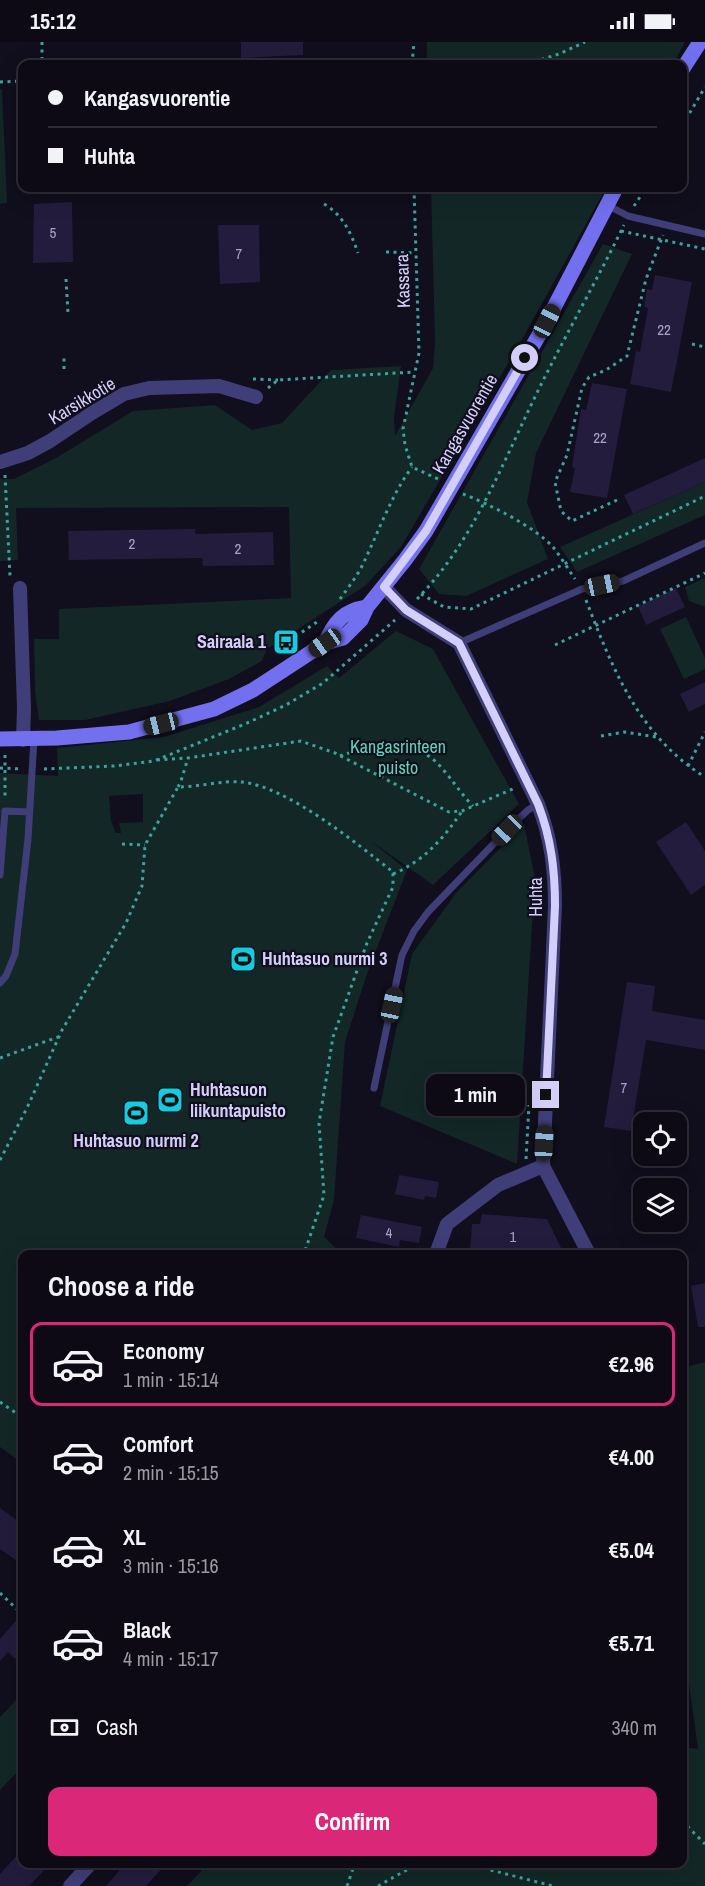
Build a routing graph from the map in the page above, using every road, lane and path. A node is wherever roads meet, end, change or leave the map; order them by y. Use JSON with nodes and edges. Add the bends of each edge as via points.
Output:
{"nodes":[{"id":1,"x":42,"y":42,"type":"edge"},
{"id":2,"x":414,"y":42,"type":"edge"},
{"id":3,"x":585,"y":42,"type":"edge"},
{"id":4,"x":700,"y":42,"type":"edge"},
{"id":5,"x":42,"y":60,"type":"edge"},
{"id":6,"x":412,"y":60,"type":"edge"},
{"id":7,"x":540,"y":60,"type":"edge"},
{"id":8,"x":687,"y":62,"type":"edge"},
{"id":9,"x":18,"y":81,"type":"edge"},
{"id":10,"x":0,"y":82,"type":"edge"},
{"id":11,"x":705,"y":87,"type":"edge"},
{"id":12,"x":687,"y":118,"type":"edge"},
{"id":13,"x":414,"y":192,"type":"edge"},
{"id":14,"x":614,"y":192,"type":"edge"},
{"id":15,"x":643,"y":192,"type":"edge"},
{"id":16,"x":324,"y":204,"type":"dead end"},
{"id":17,"x":607,"y":205,"type":"junction"},
{"id":18,"x":628,"y":216,"type":"junction"},
{"id":19,"x":666,"y":225,"type":"junction"},
{"id":20,"x":621,"y":231,"type":"junction"},
{"id":21,"x":705,"y":234,"type":"edge"},
{"id":22,"x":661,"y":239,"type":"junction"},
{"id":23,"x":705,"y":249,"type":"edge"},
{"id":24,"x":358,"y":252,"type":"dead end"},
{"id":25,"x":386,"y":252,"type":"dead end"},
{"id":26,"x":416,"y":253,"type":"junction"},
{"id":27,"x":66,"y":279,"type":"dead end"},
{"id":28,"x":68,"y":313,"type":"dead end"},
{"id":29,"x":692,"y":344,"type":"dead end"},
{"id":30,"x":705,"y":347,"type":"edge"},
{"id":31,"x":64,"y":355,"type":"dead end"},
{"id":32,"x":64,"y":369,"type":"dead end"},
{"id":33,"x":414,"y":372,"type":"junction"},
{"id":34,"x":256,"y":397,"type":"joint"},
{"id":35,"x":0,"y":462,"type":"edge"},
{"id":36,"x":412,"y":467,"type":"junction"},
{"id":37,"x":5,"y":476,"type":"dead end"},
{"id":38,"x":439,"y":480,"type":"dead end"},
{"id":39,"x":705,"y":496,"type":"edge"},
{"id":40,"x":617,"y":500,"type":"dead end"},
{"id":41,"x":7,"y":524,"type":"dead end"},
{"id":42,"x":705,"y":543,"type":"edge"},
{"id":43,"x":705,"y":573,"type":"edge"},
{"id":44,"x":384,"y":587,"type":"junction"},
{"id":45,"x":20,"y":588,"type":"dead end"},
{"id":46,"x":421,"y":594,"type":"junction"},
{"id":47,"x":406,"y":610,"type":"junction"},
{"id":48,"x":317,"y":622,"type":"dead end"},
{"id":49,"x":347,"y":623,"type":"junction"},
{"id":50,"x":459,"y":643,"type":"junction"},
{"id":51,"x":367,"y":645,"type":"junction"},
{"id":52,"x":555,"y":645,"type":"dead end"},
{"id":53,"x":277,"y":649,"type":"dead end"},
{"id":54,"x":637,"y":710,"type":"dead end"},
{"id":55,"x":705,"y":732,"type":"edge"},
{"id":56,"x":601,"y":736,"type":"dead end"},
{"id":57,"x":658,"y":737,"type":"junction"},
{"id":58,"x":0,"y":739,"type":"edge"},
{"id":59,"x":29,"y":739,"type":"junction"},
{"id":60,"x":340,"y":756,"type":"junction"},
{"id":61,"x":188,"y":758,"type":"junction"},
{"id":62,"x":154,"y":761,"type":"junction"},
{"id":63,"x":688,"y":766,"type":"junction"},
{"id":64,"x":2,"y":768,"type":"edge"},
{"id":65,"x":33,"y":769,"type":"junction"},
{"id":66,"x":705,"y":777,"type":"edge"},
{"id":67,"x":178,"y":787,"type":"junction"},
{"id":68,"x":473,"y":806,"type":"junction"},
{"id":69,"x":533,"y":807,"type":"junction"},
{"id":70,"x":5,"y":811,"type":"junction"},
{"id":71,"x":462,"y":811,"type":"junction"},
{"id":72,"x":29,"y":812,"type":"junction"},
{"id":73,"x":122,"y":843,"type":"dead end"},
{"id":74,"x":145,"y":845,"type":"junction"},
{"id":75,"x":0,"y":874,"type":"edge"},
{"id":76,"x":393,"y":874,"type":"junction"},
{"id":77,"x":0,"y":983,"type":"edge"},
{"id":78,"x":59,"y":1037,"type":"junction"},
{"id":79,"x":0,"y":1058,"type":"edge"},
{"id":80,"x":374,"y":1088,"type":"dead end"},
{"id":81,"x":529,"y":1102,"type":"dead end"},
{"id":82,"x":0,"y":1160,"type":"edge"},
{"id":83,"x":526,"y":1160,"type":"dead end"},
{"id":84,"x":543,"y":1166,"type":"junction"},
{"id":85,"x":305,"y":1250,"type":"edge"},
{"id":86,"x":437,"y":1250,"type":"edge"},
{"id":87,"x":587,"y":1250,"type":"edge"},
{"id":88,"x":0,"y":1402,"type":"edge"},
{"id":89,"x":18,"y":1414,"type":"edge"},
{"id":90,"x":0,"y":1593,"type":"edge"},
{"id":91,"x":18,"y":1610,"type":"edge"},
{"id":92,"x":687,"y":1826,"type":"edge"},
{"id":93,"x":705,"y":1844,"type":"edge"},
{"id":94,"x":86,"y":1868,"type":"edge"},
{"id":95,"x":353,"y":1868,"type":"edge"},
{"id":96,"x":410,"y":1868,"type":"edge"},
{"id":97,"x":485,"y":1868,"type":"edge"},
{"id":98,"x":70,"y":1886,"type":"edge"},
{"id":99,"x":347,"y":1886,"type":"edge"},
{"id":100,"x":378,"y":1886,"type":"edge"},
{"id":101,"x":553,"y":1886,"type":"edge"}],
"edges":[{"from":1,"to":5,"type":"path"},
{"from":2,"to":6,"type":"path"},
{"from":3,"to":7,"type":"path"},
{"from":4,"to":8,"type":"main road"},
{"from":9,"to":10,"type":"path"},
{"from":11,"to":12,"type":"path"},
{"from":13,"to":26,"type":"path","name":"Kassara"},
{"from":14,"to":17,"type":"main road","name":"Kangasvuorentie"},
{"from":15,"to":18,"type":"path"},
{"from":16,"to":24,"type":"path","via":[[349,228]]},
{"from":17,"to":18,"type":"lane"},
{"from":17,"to":44,"type":"main road","name":"Kangasvuorentie","via":[[547,321],[426,531]]},
{"from":18,"to":19,"type":"lane"},
{"from":18,"to":20,"type":"path"},
{"from":19,"to":21,"type":"lane"},
{"from":19,"to":22,"type":"path"},
{"from":20,"to":22,"type":"path"},
{"from":20,"to":46,"type":"path","via":[[564,337],[485,502],[458,548]]},
{"from":22,"to":23,"type":"path"},
{"from":22,"to":40,"type":"path","via":[[646,279],[627,356],[590,377],[582,388],[567,455],[555,482],[561,511],[572,521]]},
{"from":25,"to":26,"type":"path"},
{"from":26,"to":33,"type":"path","name":"Kassara","via":[[419,353]]},
{"from":27,"to":28,"type":"path"},
{"from":29,"to":30,"type":"path"},
{"from":31,"to":32,"type":"path"},
{"from":33,"to":34,"type":"path","via":[[278,380]]},
{"from":33,"to":36,"type":"path","name":"Kassara","via":[[403,429]]},
{"from":34,"to":35,"type":"street","name":"Karsikkotie","via":[[219,386],[149,388],[124,394],[50,441]]},
{"from":36,"to":38,"type":"path"},
{"from":36,"to":49,"type":"path","via":[[360,570],[334,608]]},
{"from":37,"to":41,"type":"path"},
{"from":39,"to":46,"type":"path","via":[[471,609],[444,607]]},
{"from":42,"to":50,"type":"lane","via":[[623,580],[582,589]]},
{"from":43,"to":52,"type":"path"},
{"from":44,"to":47,"type":"street"},
{"from":44,"to":49,"type":"main road","name":"Kangasvuorentie","via":[[361,620]]},
{"from":45,"to":59,"type":"street"},
{"from":46,"to":47,"type":"path"},
{"from":47,"to":50,"type":"street"},
{"from":47,"to":51,"type":"path"},
{"from":48,"to":53,"type":"path"},
{"from":49,"to":51,"type":"path"},
{"from":49,"to":59,"type":"main road","name":"Kangasvuorentie","via":[[343,638],[325,643],[252,690],[214,709],[129,732]]},
{"from":50,"to":69,"type":"street","name":"Huhta"},
{"from":51,"to":62,"type":"path","via":[[323,682],[286,705]]},
{"from":54,"to":57,"type":"path"},
{"from":55,"to":63,"type":"path"},
{"from":56,"to":57,"type":"path","via":[[625,732]]},
{"from":57,"to":63,"type":"path"},
{"from":58,"to":59,"type":"main road","name":"Kangasvuorentie"},
{"from":59,"to":65,"type":"lane"},
{"from":60,"to":61,"type":"path","via":[[301,741]]},
{"from":60,"to":68,"type":"path","via":[[381,746],[400,745],[424,751]]},
{"from":60,"to":71,"type":"path","via":[[448,812]]},
{"from":61,"to":62,"type":"path"},
{"from":61,"to":67,"type":"path"},
{"from":62,"to":65,"type":"path"},
{"from":63,"to":66,"type":"path"},
{"from":64,"to":65,"type":"path"},
{"from":64,"to":70,"type":"path"},
{"from":65,"to":72,"type":"lane"},
{"from":67,"to":74,"type":"path"},
{"from":67,"to":76,"type":"path","via":[[242,782],[267,789],[294,800]]},
{"from":68,"to":69,"type":"path","via":[[517,788]]},
{"from":68,"to":71,"type":"path"},
{"from":69,"to":80,"type":"lane","via":[[441,897],[414,931],[402,955]]},
{"from":69,"to":84,"type":"street","name":"Huhta","via":[[548,830],[555,876]]},
{"from":70,"to":72,"type":"lane"},
{"from":70,"to":75,"type":"lane"},
{"from":71,"to":76,"type":"path","via":[[433,848]]},
{"from":72,"to":77,"type":"lane","via":[[15,954]]},
{"from":73,"to":74,"type":"path"},
{"from":74,"to":78,"type":"path","via":[[142,886],[126,923]]},
{"from":76,"to":85,"type":"path","via":[[393,887],[367,943],[333,1038],[320,1123],[324,1194]]},
{"from":78,"to":79,"type":"path"},
{"from":78,"to":82,"type":"path"},
{"from":81,"to":83,"type":"path"},
{"from":84,"to":86,"type":"street","via":[[498,1185],[447,1224]]},
{"from":84,"to":87,"type":"street","name":"Huhta"},
{"from":88,"to":89,"type":"path"},
{"from":90,"to":91,"type":"path"},
{"from":92,"to":93,"type":"path"},
{"from":94,"to":98,"type":"street"},
{"from":95,"to":99,"type":"path"},
{"from":96,"to":100,"type":"path"},
{"from":97,"to":101,"type":"path"}]}
